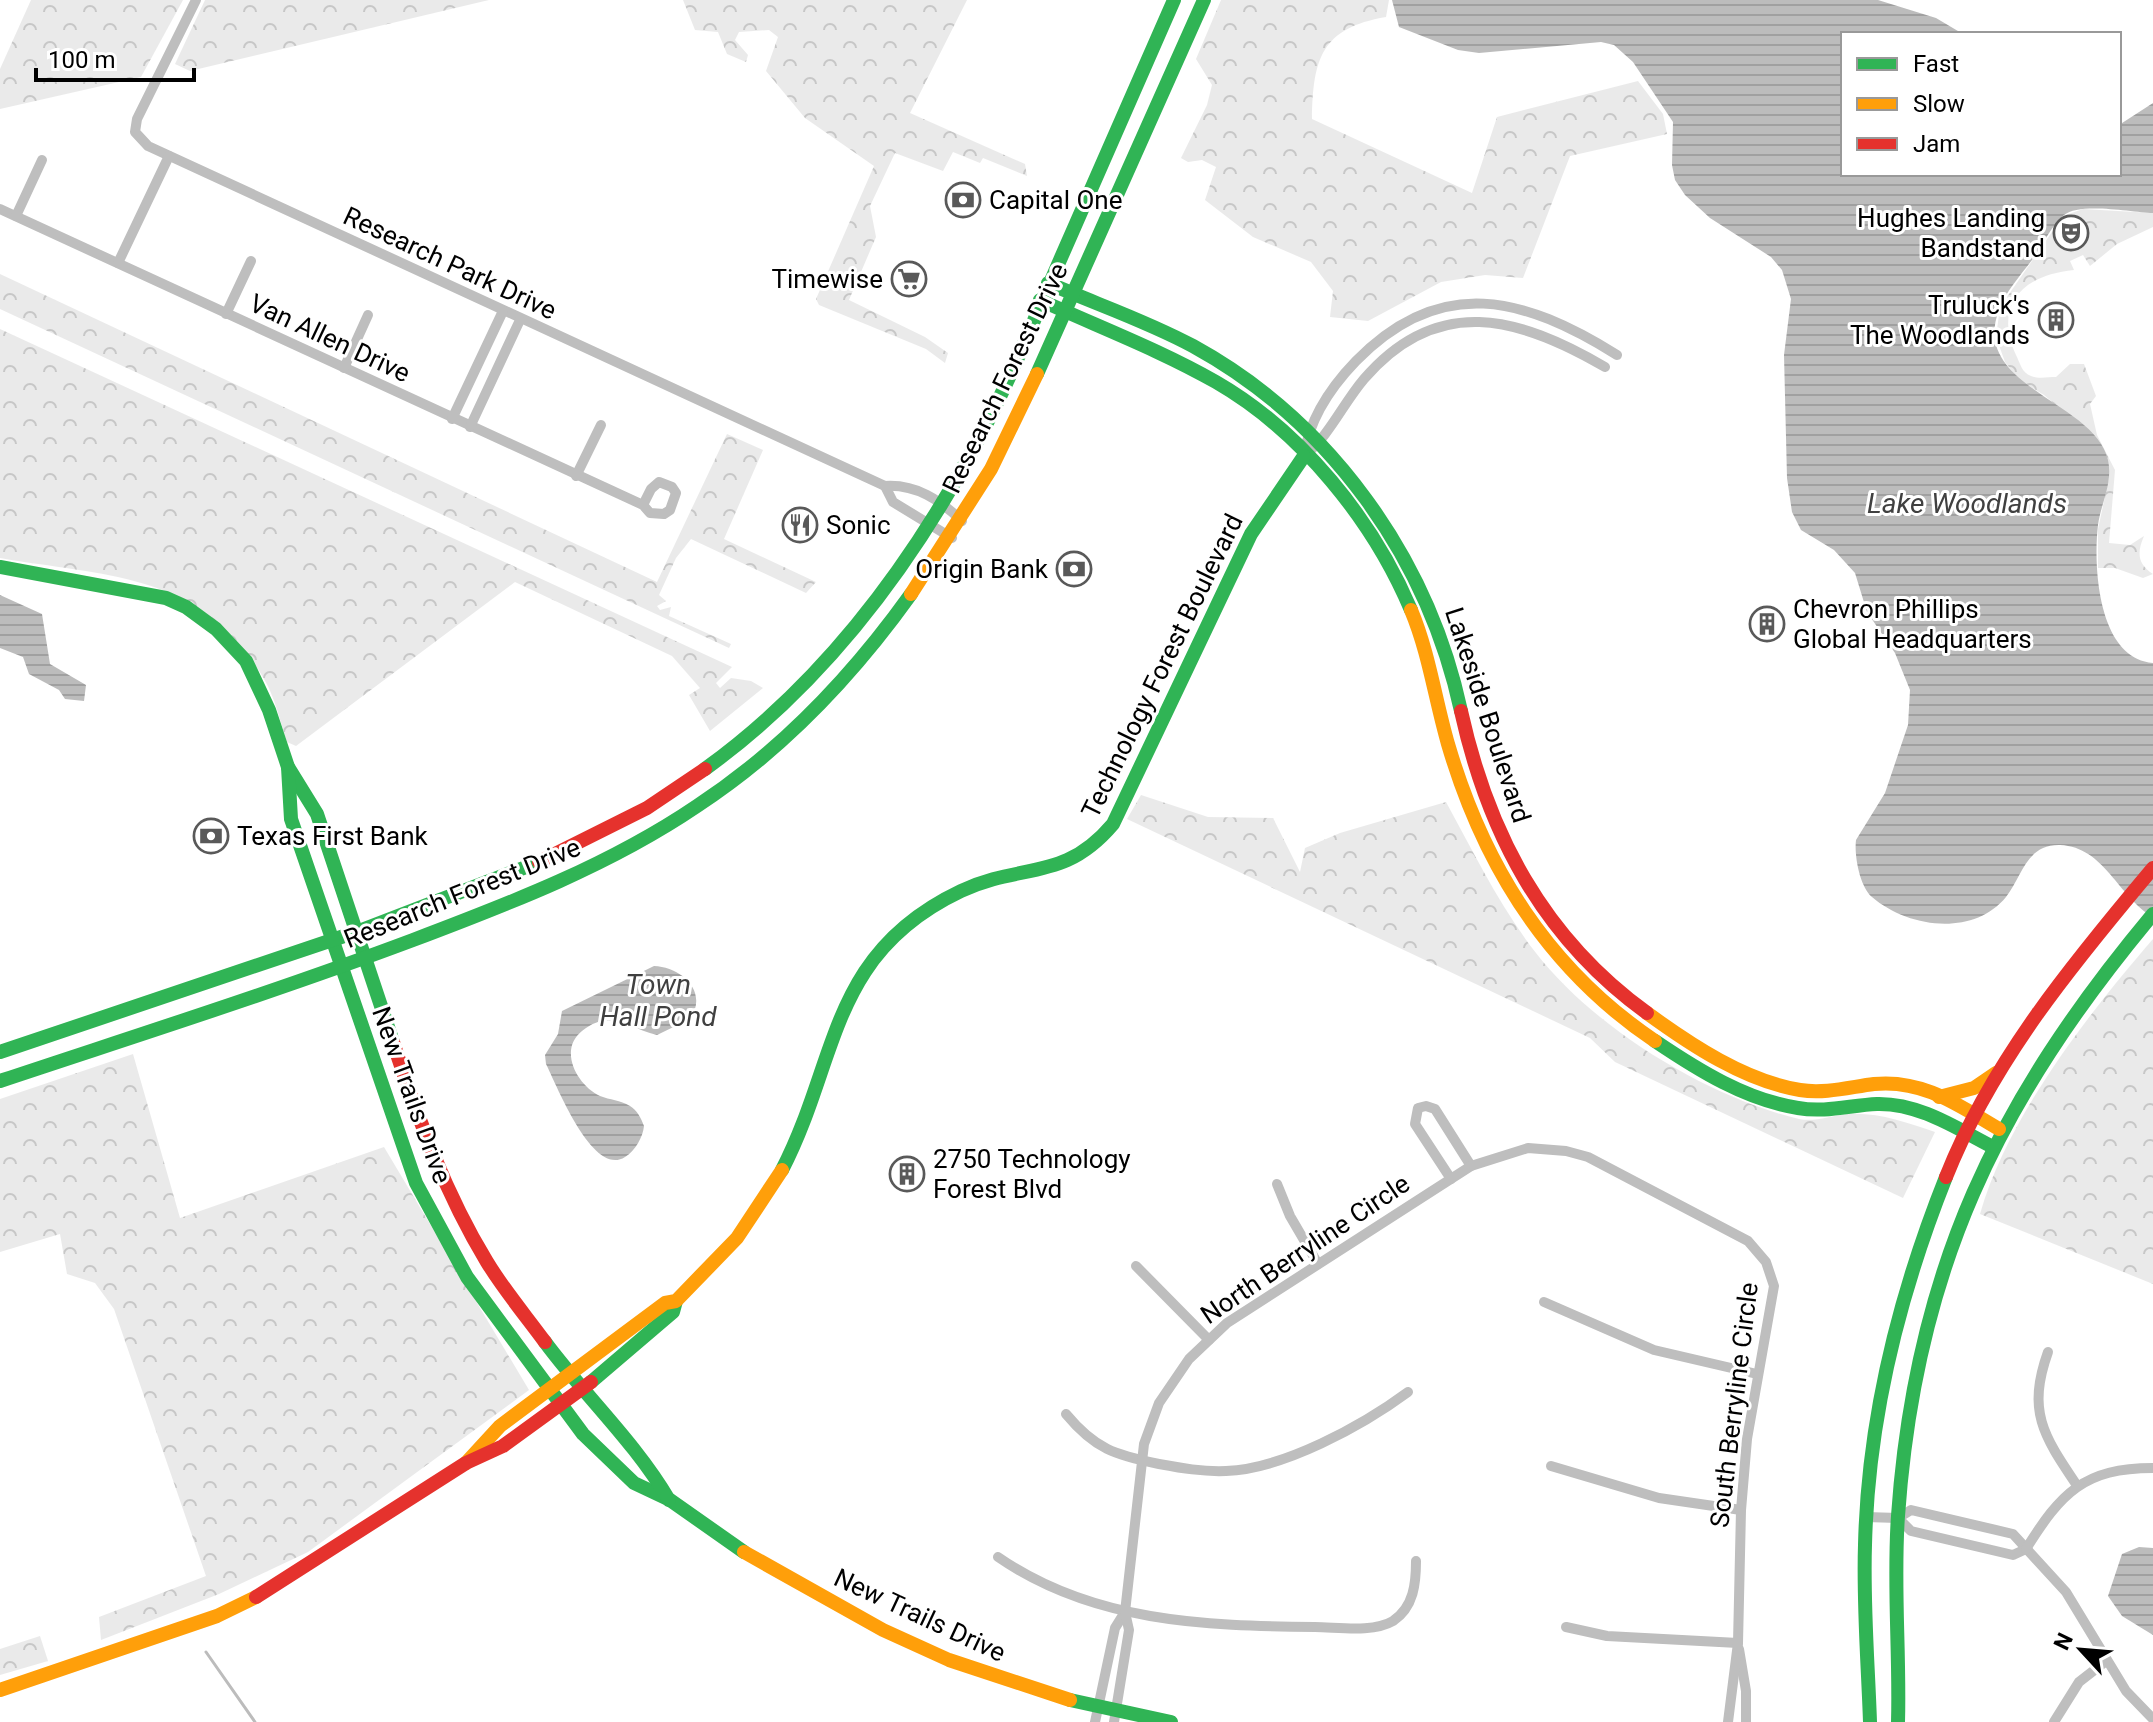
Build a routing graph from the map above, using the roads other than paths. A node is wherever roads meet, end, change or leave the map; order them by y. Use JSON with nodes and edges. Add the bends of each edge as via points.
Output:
{"nodes":[{"id":1,"x":196,"y":0,"type":"edge"},
{"id":2,"x":1174,"y":0,"type":"edge"},
{"id":3,"x":1204,"y":0,"type":"edge"},
{"id":4,"x":169,"y":156,"type":"junction"},
{"id":5,"x":42,"y":160,"type":"dead end"},
{"id":6,"x":0,"y":209,"type":"edge"},
{"id":7,"x":16,"y":216,"type":"junction"},
{"id":8,"x":251,"y":261,"type":"dead end"},
{"id":9,"x":118,"y":263,"type":"junction"},
{"id":10,"x":1048,"y":283,"type":"junction"},
{"id":11,"x":1073,"y":294,"type":"junction"},
{"id":12,"x":1040,"y":300,"type":"junction"},
{"id":13,"x":503,"y":311,"type":"junction"},
{"id":14,"x":1065,"y":312,"type":"junction"},
{"id":15,"x":226,"y":314,"type":"junction"},
{"id":16,"x":368,"y":315,"type":"dead end"},
{"id":17,"x":520,"y":320,"type":"junction"},
{"id":18,"x":1617,"y":355,"type":"dead end"},
{"id":19,"x":1605,"y":367,"type":"dead end"},
{"id":20,"x":344,"y":368,"type":"junction"},
{"id":21,"x":452,"y":419,"type":"junction"},
{"id":22,"x":601,"y":425,"type":"dead end"},
{"id":23,"x":470,"y":427,"type":"junction"},
{"id":24,"x":1308,"y":429,"type":"junction"},
{"id":25,"x":1322,"y":442,"type":"junction"},
{"id":26,"x":1304,"y":456,"type":"junction"},
{"id":27,"x":576,"y":476,"type":"junction"},
{"id":28,"x":885,"y":486,"type":"junction"},
{"id":29,"x":944,"y":503,"type":"junction"},
{"id":30,"x":643,"y":505,"type":"dead end"},
{"id":31,"x":962,"y":521,"type":"junction"},
{"id":32,"x":930,"y":524,"type":"junction"},
{"id":33,"x":952,"y":538,"type":"junction"},
{"id":34,"x":0,"y":567,"type":"edge"},
{"id":35,"x":1411,"y":571,"type":"junction"},
{"id":36,"x":1396,"y":576,"type":"junction"},
{"id":37,"x":288,"y":767,"type":"junction"},
{"id":38,"x":1477,"y":775,"type":"junction"},
{"id":39,"x":1459,"y":780,"type":"junction"},
{"id":40,"x":2153,"y":868,"type":"edge"},
{"id":41,"x":2153,"y":914,"type":"edge"},
{"id":42,"x":356,"y":933,"type":"junction"},
{"id":43,"x":332,"y":942,"type":"junction"},
{"id":44,"x":364,"y":959,"type":"junction"},
{"id":45,"x":341,"y":968,"type":"junction"},
{"id":46,"x":1662,"y":1023,"type":"junction"},
{"id":47,"x":1649,"y":1040,"type":"junction"},
{"id":48,"x":0,"y":1052,"type":"edge"},
{"id":49,"x":2000,"y":1071,"type":"junction"},
{"id":50,"x":1752,"y":1073,"type":"junction"},
{"id":51,"x":0,"y":1081,"type":"edge"},
{"id":52,"x":1742,"y":1089,"type":"junction"},
{"id":53,"x":1939,"y":1097,"type":"junction"},
{"id":54,"x":1975,"y":1116,"type":"junction"},
{"id":55,"x":1999,"y":1129,"type":"junction"},
{"id":56,"x":1965,"y":1133,"type":"junction"},
{"id":57,"x":1991,"y":1146,"type":"junction"},
{"id":58,"x":438,"y":1165,"type":"junction"},
{"id":59,"x":1471,"y":1166,"type":"junction"},
{"id":60,"x":1451,"y":1179,"type":"junction"},
{"id":61,"x":446,"y":1182,"type":"junction"},
{"id":62,"x":416,"y":1183,"type":"junction"},
{"id":63,"x":1277,"y":1184,"type":"dead end"},
{"id":64,"x":1318,"y":1264,"type":"junction"},
{"id":65,"x":1136,"y":1266,"type":"dead end"},
{"id":66,"x":676,"y":1301,"type":"junction"},
{"id":67,"x":1544,"y":1302,"type":"dead end"},
{"id":68,"x":1209,"y":1340,"type":"junction"},
{"id":69,"x":2048,"y":1352,"type":"dead end"},
{"id":70,"x":1757,"y":1374,"type":"junction"},
{"id":71,"x":571,"y":1377,"type":"junction"},
{"id":72,"x":581,"y":1391,"type":"junction"},
{"id":73,"x":549,"y":1392,"type":"junction"},
{"id":74,"x":1408,"y":1392,"type":"dead end"},
{"id":75,"x":559,"y":1406,"type":"junction"},
{"id":76,"x":1066,"y":1414,"type":"dead end"},
{"id":77,"x":1141,"y":1460,"type":"junction"},
{"id":78,"x":466,"y":1463,"type":"junction"},
{"id":79,"x":1551,"y":1466,"type":"dead end"},
{"id":80,"x":2153,"y":1468,"type":"edge"},
{"id":81,"x":2076,"y":1484,"type":"junction"},
{"id":82,"x":670,"y":1500,"type":"junction"},
{"id":83,"x":1741,"y":1510,"type":"junction"},
{"id":84,"x":1866,"y":1517,"type":"junction"},
{"id":85,"x":1898,"y":1518,"type":"junction"},
{"id":86,"x":2026,"y":1549,"type":"junction"},
{"id":87,"x":998,"y":1557,"type":"dead end"},
{"id":88,"x":1416,"y":1561,"type":"dead end"},
{"id":89,"x":1125,"y":1612,"type":"junction"},
{"id":90,"x":1566,"y":1627,"type":"dead end"},
{"id":91,"x":1738,"y":1643,"type":"junction"},
{"id":92,"x":2106,"y":1661,"type":"junction"},
{"id":93,"x":0,"y":1690,"type":"edge"},
{"id":94,"x":1096,"y":1715,"type":"edge"},
{"id":95,"x":1115,"y":1717,"type":"edge"},
{"id":96,"x":2153,"y":1719,"type":"edge"},
{"id":97,"x":1171,"y":1722,"type":"edge"},
{"id":98,"x":1728,"y":1722,"type":"edge"},
{"id":99,"x":1746,"y":1722,"type":"edge"},
{"id":100,"x":1870,"y":1722,"type":"edge"},
{"id":101,"x":1898,"y":1722,"type":"edge"},
{"id":102,"x":2054,"y":1722,"type":"edge"}],
"edges":[{"from":1,"to":4,"type":"street","name":"Research Park Drive","via":[[137,119],[138,139]]},
{"from":2,"to":10,"type":"street","name":"Research Forest Drive"},
{"from":3,"to":11,"type":"street","name":"Research Forest Drive"},
{"from":4,"to":9,"type":"street"},
{"from":4,"to":13,"type":"street","name":"Research Park Drive"},
{"from":5,"to":7,"type":"street"},
{"from":6,"to":7,"type":"street","name":"Van Allen Drive"},
{"from":7,"to":9,"type":"street","name":"Van Allen Drive"},
{"from":8,"to":15,"type":"street"},
{"from":9,"to":15,"type":"street","name":"Van Allen Drive"},
{"from":10,"to":11,"type":"street","name":"Lakeside Boulevard"},
{"from":10,"to":12,"type":"street","name":"Research Forest Drive"},
{"from":11,"to":14,"type":"street","name":"Research Forest Drive"},
{"from":11,"to":24,"type":"street","name":"Lakeside Boulevard","via":[[1193,346]]},
{"from":12,"to":14,"type":"street","name":"Lakeside Boulevard"},
{"from":12,"to":29,"type":"street","name":"Research Forest Drive","via":[[995,407]]},
{"from":13,"to":17,"type":"street","name":"Research Park Drive"},
{"from":13,"to":21,"type":"street"},
{"from":14,"to":26,"type":"street","name":"Lakeside Boulevard","via":[[1219,385],[1270,420]]},
{"from":14,"to":31,"type":"street","name":"Research Forest Drive","via":[[1018,418]]},
{"from":15,"to":20,"type":"street","name":"Van Allen Drive"},
{"from":16,"to":20,"type":"street"},
{"from":17,"to":23,"type":"street"},
{"from":17,"to":28,"type":"street","name":"Research Park Drive"},
{"from":18,"to":24,"type":"street","name":"Technology Forest Boulevard","via":[[1574,329],[1522,308],[1472,302],[1436,307],[1398,326],[1366,351],[1339,379]]},
{"from":19,"to":25,"type":"street","name":"Technology Forest Boulevard","via":[[1522,328],[1475,320],[1440,325],[1412,337],[1381,361],[1350,396]]},
{"from":20,"to":21,"type":"street","name":"Van Allen Drive"},
{"from":21,"to":23,"type":"street","name":"Van Allen Drive"},
{"from":22,"to":27,"type":"street"},
{"from":23,"to":27,"type":"street","name":"Van Allen Drive"},
{"from":24,"to":25,"type":"street","name":"Lakeside Boulevard"},
{"from":24,"to":26,"type":"street","name":"Technology Forest Boulevard"},
{"from":25,"to":26,"type":"street","name":"Technology Forest Boulevard"},
{"from":25,"to":35,"type":"street","name":"Lakeside Boulevard"},
{"from":26,"to":36,"type":"street","name":"Lakeside Boulevard","via":[[1352,510]]},
{"from":26,"to":66,"type":"street","name":"Technology Forest Boulevard","via":[[1251,534],[1113,824],[1094,849],[1062,867],[984,882],[928,910],[886,945],[853,993],[769,1195],[734,1242]]},
{"from":27,"to":30,"type":"street","name":"Van Allen Drive"},
{"from":28,"to":29,"type":"street","name":"Research Park Drive","via":[[905,485]]},
{"from":28,"to":32,"type":"street","name":"Research Park Drive","via":[[893,502]]},
{"from":29,"to":31,"type":"street","name":"Research Park Drive"},
{"from":29,"to":32,"type":"street","name":"Research Forest Drive"},
{"from":31,"to":33,"type":"street","name":"Research Forest Drive"},
{"from":32,"to":33,"type":"street","name":"Research Park Drive"},
{"from":32,"to":42,"type":"street","name":"Research Forest Drive","via":[[842,643],[775,712],[718,760],[597,837],[525,871]]},
{"from":33,"to":44,"type":"street","name":"Research Forest Drive","via":[[840,684],[733,781],[609,860],[534,895]]},
{"from":34,"to":37,"type":"street","name":"New Trails Drive","via":[[145,593],[194,612],[234,644],[254,674]]},
{"from":35,"to":36,"type":"street"},
{"from":35,"to":38,"type":"street","name":"Lakeside Boulevard","via":[[1450,668]]},
{"from":36,"to":39,"type":"street","name":"Lakeside Boulevard","via":[[1419,628]]},
{"from":37,"to":42,"type":"street","name":"New Trails Drive","via":[[317,814]]},
{"from":37,"to":43,"type":"street","name":"New Trails Drive","via":[[291,819]]},
{"from":38,"to":39,"type":"street"},
{"from":38,"to":46,"type":"street","name":"Lakeside Boulevard","via":[[1514,864],[1552,922],[1610,985]]},
{"from":39,"to":47,"type":"street","name":"Lakeside Boulevard","via":[[1499,874],[1531,926],[1569,972]]},
{"from":40,"to":49,"type":"street","via":[[2053,987]]},
{"from":41,"to":55,"type":"street","via":[[2071,1017]]},
{"from":42,"to":43,"type":"street","name":"Research Forest Drive"},
{"from":42,"to":44,"type":"street","name":"New Trails Drive"},
{"from":43,"to":45,"type":"street","name":"New Trails Drive"},
{"from":43,"to":48,"type":"street","name":"Research Forest Drive"},
{"from":44,"to":45,"type":"street","name":"Research Forest Drive"},
{"from":44,"to":58,"type":"street","name":"New Trails Drive"},
{"from":45,"to":51,"type":"street","name":"Research Forest Drive"},
{"from":45,"to":62,"type":"street","name":"New Trails Drive"},
{"from":46,"to":47,"type":"street"},
{"from":46,"to":50,"type":"street","name":"Lakeside Boulevard"},
{"from":47,"to":52,"type":"street","name":"Lakeside Boulevard"},
{"from":49,"to":53,"type":"street","via":[[1974,1088]]},
{"from":49,"to":54,"type":"street"},
{"from":50,"to":52,"type":"street"},
{"from":50,"to":53,"type":"street","name":"Lakeside Boulevard","via":[[1803,1091],[1914,1085]]},
{"from":52,"to":56,"type":"street","name":"Lakeside Boulevard","via":[[1801,1109],[1908,1106]]},
{"from":53,"to":54,"type":"street","name":"Lakeside Boulevard"},
{"from":54,"to":55,"type":"street","name":"Lakeside Boulevard"},
{"from":54,"to":56,"type":"street"},
{"from":55,"to":57,"type":"street"},
{"from":56,"to":57,"type":"street","name":"Lakeside Boulevard"},
{"from":56,"to":84,"type":"street","via":[[1929,1216],[1895,1319],[1882,1377]]},
{"from":57,"to":85,"type":"street","via":[[1957,1225],[1927,1327],[1904,1443]]},
{"from":58,"to":61,"type":"street","name":"New Trails Drive"},
{"from":58,"to":62,"type":"street"},
{"from":59,"to":60,"type":"street","name":"North Berryline Circle"},
{"from":59,"to":60,"type":"street","via":[[1435,1109],[1418,1108],[1415,1124]]},
{"from":59,"to":70,"type":"street","name":"South Berryline Circle","via":[[1528,1148],[1566,1151],[1610,1166],[1748,1241],[1766,1262],[1774,1286]]},
{"from":60,"to":64,"type":"street","name":"North Berryline Circle"},
{"from":61,"to":62,"type":"street"},
{"from":61,"to":71,"type":"street","name":"New Trails Drive","via":[[488,1264]]},
{"from":62,"to":73,"type":"street","name":"New Trails Drive","via":[[467,1277]]},
{"from":63,"to":64,"type":"street"},
{"from":64,"to":68,"type":"street","name":"North Berryline Circle"},
{"from":65,"to":68,"type":"street"},
{"from":66,"to":71,"type":"street","name":"Technology Forest Boulevard","via":[[665,1303]]},
{"from":66,"to":72,"type":"street","name":"Technology Forest Boulevard","via":[[673,1312]]},
{"from":67,"to":70,"type":"street","via":[[1654,1350]]},
{"from":68,"to":77,"type":"street","name":"North Berryline Circle","via":[[1159,1403]]},
{"from":69,"to":81,"type":"street","via":[[2038,1411],[2049,1444]]},
{"from":70,"to":83,"type":"street","name":"South Berryline Circle"},
{"from":71,"to":72,"type":"street","name":"New Trails Drive"},
{"from":71,"to":73,"type":"street","name":"Technology Forest Boulevard"},
{"from":72,"to":75,"type":"street","name":"Technology Forest Boulevard"},
{"from":72,"to":82,"type":"street","name":"New Trails Drive","via":[[649,1466]]},
{"from":73,"to":75,"type":"street","name":"New Trails Drive"},
{"from":73,"to":78,"type":"street","name":"Technology Forest Boulevard","via":[[500,1426]]},
{"from":74,"to":77,"type":"street","via":[[1378,1415],[1248,1469],[1198,1471]]},
{"from":75,"to":78,"type":"street","name":"Technology Forest Boulevard","via":[[503,1446]]},
{"from":75,"to":82,"type":"street","name":"New Trails Drive","via":[[634,1483]]},
{"from":76,"to":77,"type":"street","via":[[1110,1453]]},
{"from":77,"to":89,"type":"street","name":"North Berryline Circle"},
{"from":78,"to":93,"type":"street","name":"Technology Forest Boulevard","via":[[245,1604]]},
{"from":79,"to":83,"type":"street","via":[[1659,1498]]},
{"from":80,"to":81,"type":"street","via":[[2113,1471]]},
{"from":81,"to":86,"type":"street"},
{"from":82,"to":94,"type":"street","name":"New Trails Drive","via":[[749,1555],[883,1630]]},
{"from":83,"to":91,"type":"street","name":"South Berryline Circle"},
{"from":84,"to":85,"type":"street"},
{"from":84,"to":100,"type":"street","via":[[1863,1589]]},
{"from":85,"to":86,"type":"street","via":[[1911,1531],[2013,1555]]},
{"from":85,"to":86,"type":"street","via":[[1911,1510],[1974,1522],[2013,1534]]},
{"from":85,"to":101,"type":"street"},
{"from":86,"to":92,"type":"street","via":[[2066,1592]]},
{"from":87,"to":89,"type":"street","via":[[1046,1587]]},
{"from":88,"to":89,"type":"street","via":[[1416,1583],[1402,1613],[1391,1623],[1369,1627],[1203,1624]]},
{"from":89,"to":94,"type":"street","name":"North Berryline Circle","via":[[1115,1628]]},
{"from":89,"to":95,"type":"street","name":"North Berryline Circle","via":[[1129,1630]]},
{"from":90,"to":91,"type":"street","via":[[1607,1636]]},
{"from":91,"to":98,"type":"street","name":"South Berryline Circle"},
{"from":91,"to":99,"type":"street","name":"South Berryline Circle"},
{"from":92,"to":96,"type":"street"},
{"from":92,"to":102,"type":"street","via":[[2079,1682]]},
{"from":94,"to":95,"type":"street","name":"New Trails Drive"},
{"from":95,"to":97,"type":"street","name":"New Trails Drive"}]}
